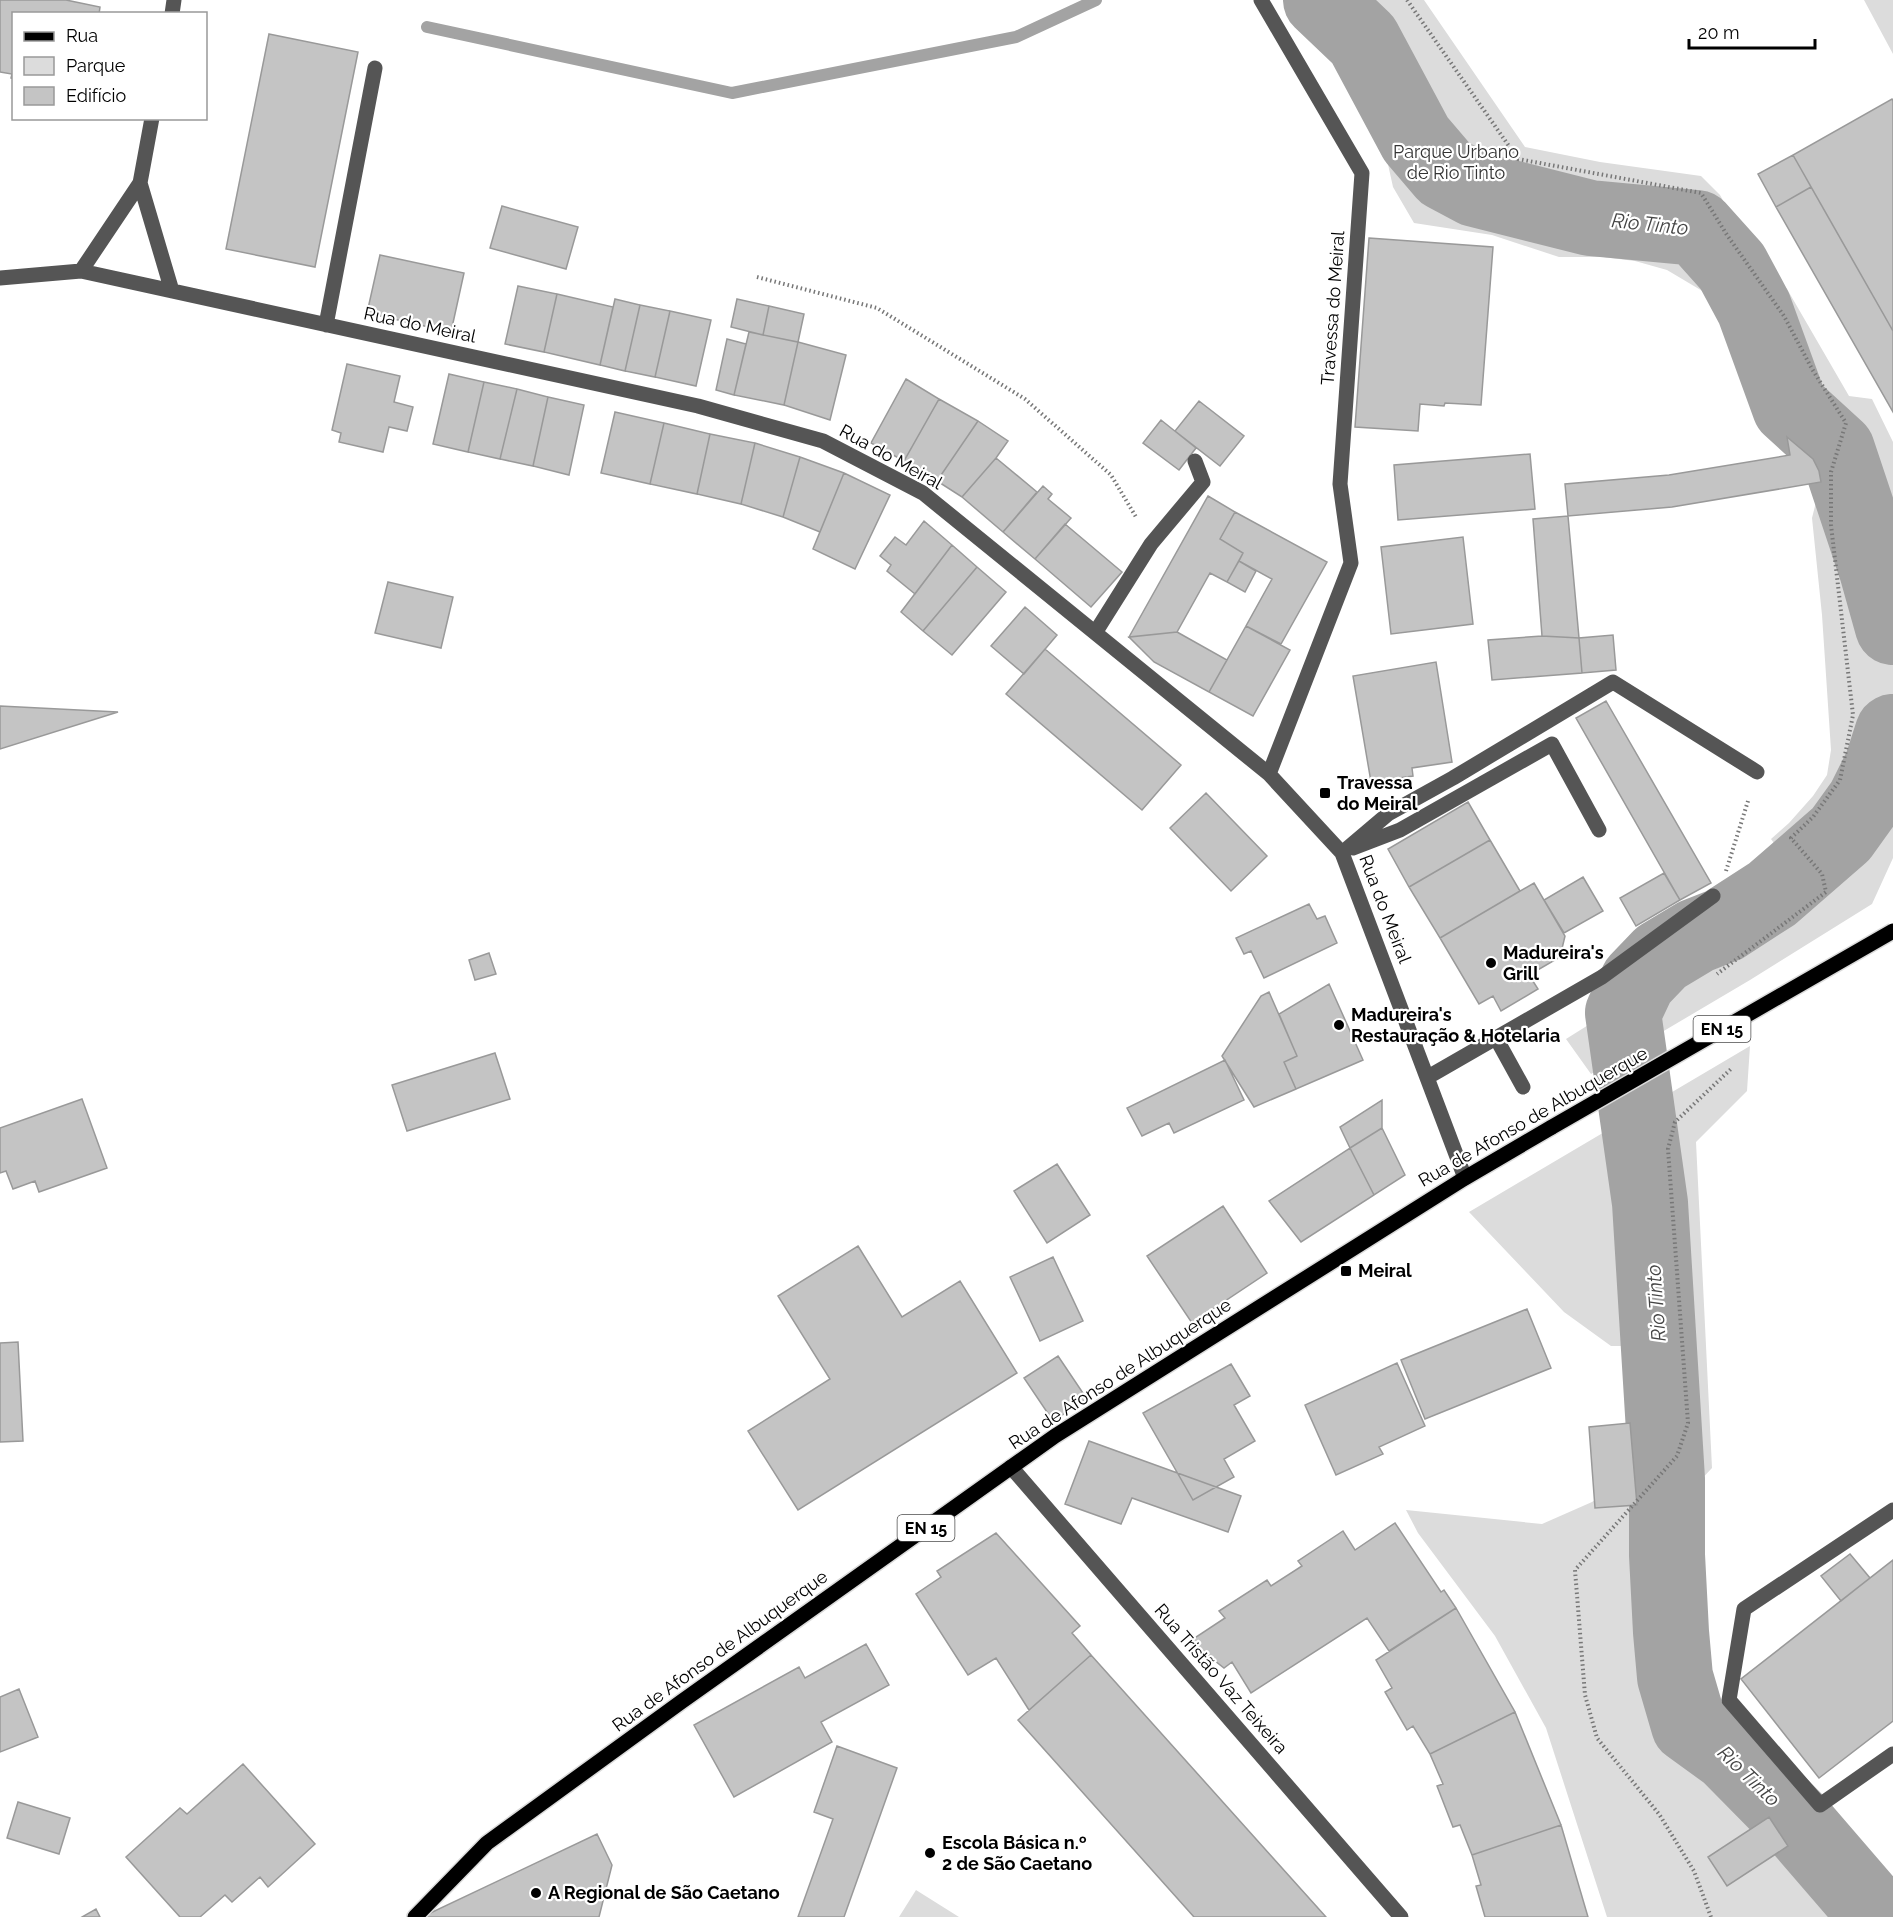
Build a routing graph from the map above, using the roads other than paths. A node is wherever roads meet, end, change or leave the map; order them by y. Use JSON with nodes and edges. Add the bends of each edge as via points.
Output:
{"nodes":[{"id":1,"x":1261,"y":0,"type":"edge"},
{"id":2,"x":375,"y":68,"type":"dead end"},
{"id":3,"x":152,"y":120,"type":"edge"},
{"id":4,"x":140,"y":183,"type":"junction"},
{"id":5,"x":81,"y":271,"type":"junction"},
{"id":6,"x":0,"y":278,"type":"edge"},
{"id":7,"x":172,"y":291,"type":"junction"},
{"id":8,"x":326,"y":325,"type":"junction"},
{"id":9,"x":1195,"y":461,"type":"dead end"},
{"id":10,"x":1095,"y":633,"type":"junction"},
{"id":11,"x":1757,"y":772,"type":"road end"},
{"id":12,"x":1269,"y":774,"type":"junction"},
{"id":13,"x":1599,"y":830,"type":"dead end"},
{"id":14,"x":1342,"y":853,"type":"junction"},
{"id":15,"x":1713,"y":896,"type":"road end"},
{"id":16,"x":1893,"y":931,"type":"edge"},
{"id":17,"x":1496,"y":1038,"type":"junction"},
{"id":18,"x":1428,"y":1077,"type":"junction"},
{"id":19,"x":1523,"y":1087,"type":"dead end"},
{"id":20,"x":1465,"y":1178,"type":"junction"},
{"id":21,"x":1011,"y":1467,"type":"junction"},
{"id":22,"x":1893,"y":1510,"type":"edge"},
{"id":23,"x":1893,"y":1754,"type":"edge"},
{"id":24,"x":415,"y":1917,"type":"edge"},
{"id":25,"x":1401,"y":1917,"type":"edge"}],
"edges":[{"from":1,"to":12,"type":"street","name":"Travessa do Meiral","via":[[1362,173],[1340,484],[1351,563]]},
{"from":2,"to":8,"type":"street"},
{"from":3,"to":4,"type":"street"},
{"from":4,"to":5,"type":"street"},
{"from":4,"to":7,"type":"street"},
{"from":5,"to":6,"type":"street","name":"Rua do Meiral"},
{"from":5,"to":7,"type":"street","name":"Rua do Meiral"},
{"from":7,"to":8,"type":"street","name":"Rua do Meiral"},
{"from":8,"to":10,"type":"street","name":"Rua do Meiral","via":[[698,406],[823,441],[923,493]]},
{"from":9,"to":10,"type":"street","via":[[1203,482],[1151,544]]},
{"from":10,"to":12,"type":"street","name":"Rua do Meiral"},
{"from":11,"to":14,"type":"street","via":[[1613,682],[1388,814]]},
{"from":12,"to":14,"type":"street","name":"Rua do Meiral"},
{"from":13,"to":14,"type":"street","via":[[1552,744],[1400,830]]},
{"from":14,"to":18,"type":"street","name":"Rua do Meiral"},
{"from":15,"to":17,"type":"street","via":[[1602,978]]},
{"from":16,"to":20,"type":"main road","name":"Rua de Afonso de Albuquerque","number":"EN 15","bridge":true},
{"from":17,"to":18,"type":"street"},
{"from":17,"to":19,"type":"street"},
{"from":18,"to":20,"type":"street","name":"Rua do Meiral"},
{"from":20,"to":21,"type":"main road","name":"Rua de Afonso de Albuquerque","number":"EN 15"},
{"from":21,"to":24,"type":"main road","name":"Rua de Afonso de Albuquerque","number":"EN 15","via":[[487,1843]]},
{"from":21,"to":25,"type":"street","name":"Rua Tristão Vaz Teixeira"},
{"from":22,"to":23,"type":"street","via":[[1744,1609],[1729,1700],[1820,1805]]}]}
